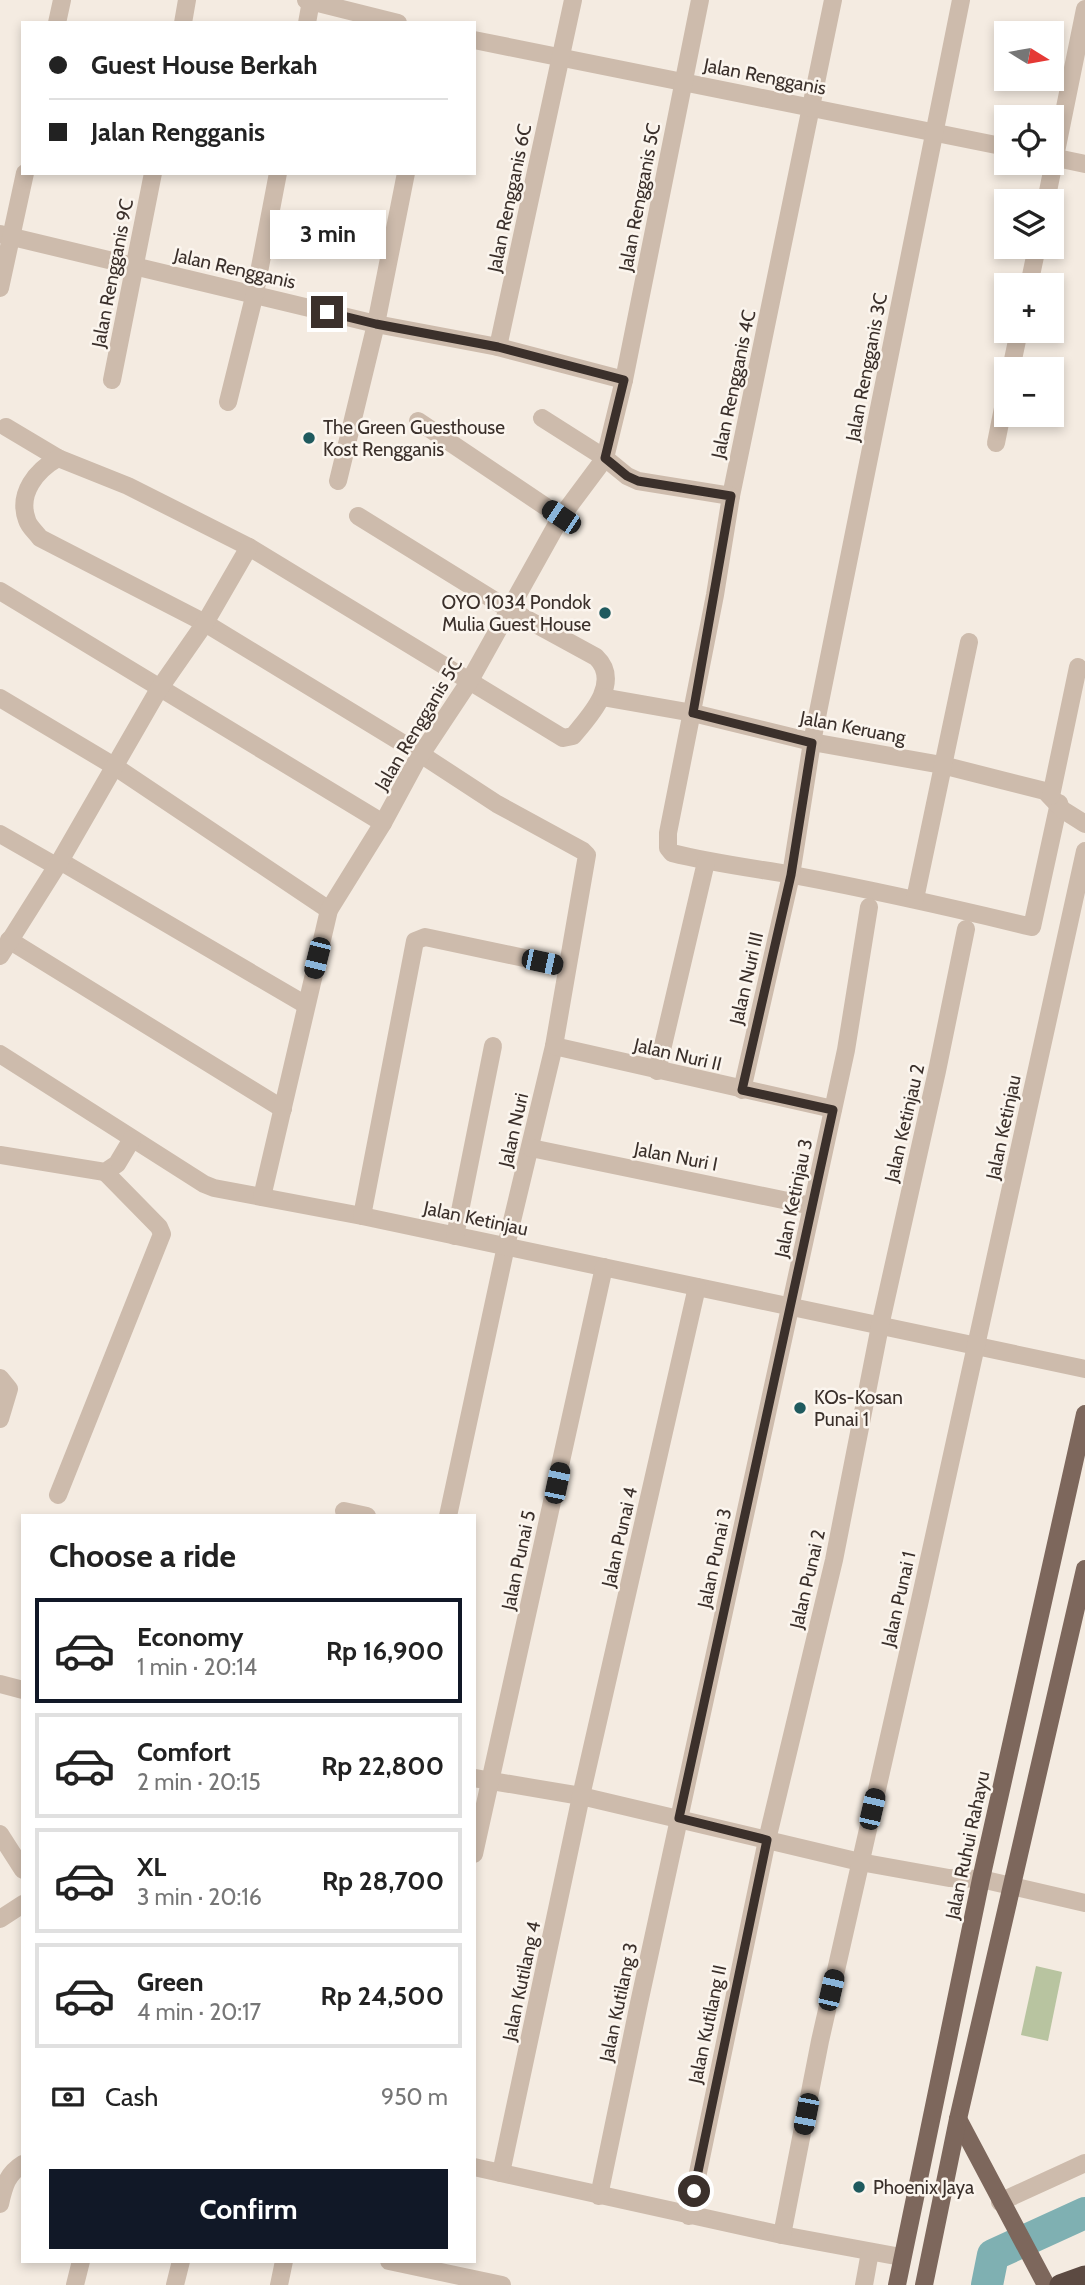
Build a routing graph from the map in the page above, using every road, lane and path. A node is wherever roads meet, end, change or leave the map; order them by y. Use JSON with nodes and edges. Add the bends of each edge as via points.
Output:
{"nodes":[{"id":1,"x":62,"y":0,"type":"edge"},
{"id":2,"x":187,"y":0,"type":"edge"},
{"id":3,"x":573,"y":0,"type":"edge"},
{"id":4,"x":700,"y":0,"type":"edge"},
{"id":5,"x":833,"y":0,"type":"edge"},
{"id":6,"x":961,"y":0,"type":"edge"},
{"id":7,"x":308,"y":1,"type":"edge"},
{"id":8,"x":1085,"y":9,"type":"edge"},
{"id":9,"x":57,"y":21,"type":"edge"},
{"id":10,"x":183,"y":21,"type":"edge"},
{"id":11,"x":307,"y":21,"type":"edge"},
{"id":12,"x":390,"y":21,"type":"edge"},
{"id":13,"x":476,"y":40,"type":"edge"},
{"id":14,"x":561,"y":58,"type":"junction"},
{"id":15,"x":683,"y":82,"type":"junction"},
{"id":16,"x":1064,"y":106,"type":"edge"},
{"id":17,"x":813,"y":107,"type":"junction"},
{"id":18,"x":934,"y":132,"type":"junction"},
{"id":19,"x":994,"y":144,"type":"edge"},
{"id":20,"x":1064,"y":159,"type":"edge"},
{"id":21,"x":1085,"y":164,"type":"edge"},
{"id":22,"x":24,"y":175,"type":"edge"},
{"id":23,"x":153,"y":175,"type":"edge"},
{"id":24,"x":278,"y":175,"type":"edge"},
{"id":25,"x":406,"y":175,"type":"edge"},
{"id":26,"x":6,"y":235,"type":"edge"},
{"id":27,"x":134,"y":267,"type":"junction"},
{"id":28,"x":0,"y":288,"type":"edge"},
{"id":29,"x":255,"y":293,"type":"junction"},
{"id":30,"x":376,"y":324,"type":"junction"},
{"id":31,"x":498,"y":347,"type":"junction"},
{"id":32,"x":112,"y":380,"type":"dead end"},
{"id":33,"x":624,"y":380,"type":"junction"},
{"id":34,"x":228,"y":402,"type":"dead end"},
{"id":35,"x":542,"y":418,"type":"dead end"},
{"id":36,"x":418,"y":421,"type":"dead end"},
{"id":37,"x":6,"y":427,"type":"dead end"},
{"id":38,"x":999,"y":427,"type":"edge"},
{"id":39,"x":996,"y":443,"type":"dead end"},
{"id":40,"x":58,"y":458,"type":"junction"},
{"id":41,"x":605,"y":458,"type":"junction"},
{"id":42,"x":338,"y":481,"type":"dead end"},
{"id":43,"x":731,"y":496,"type":"junction"},
{"id":44,"x":358,"y":516,"type":"dead end"},
{"id":45,"x":561,"y":517,"type":"junction"},
{"id":46,"x":249,"y":547,"type":"junction"},
{"id":47,"x":0,"y":591,"type":"edge"},
{"id":48,"x":510,"y":610,"type":"junction"},
{"id":49,"x":205,"y":623,"type":"junction"},
{"id":50,"x":969,"y":642,"type":"dead end"},
{"id":51,"x":1078,"y":667,"type":"dead end"},
{"id":52,"x":469,"y":682,"type":"junction"},
{"id":53,"x":159,"y":689,"type":"junction"},
{"id":54,"x":602,"y":696,"type":"junction"},
{"id":55,"x":0,"y":698,"type":"edge"},
{"id":56,"x":693,"y":713,"type":"junction"},
{"id":57,"x":812,"y":743,"type":"junction"},
{"id":58,"x":422,"y":755,"type":"junction"},
{"id":59,"x":942,"y":765,"type":"junction"},
{"id":60,"x":114,"y":766,"type":"junction"},
{"id":61,"x":1055,"y":799,"type":"junction"},
{"id":62,"x":383,"y":823,"type":"junction"},
{"id":63,"x":1085,"y":824,"type":"edge"},
{"id":64,"x":0,"y":834,"type":"edge"},
{"id":65,"x":1085,"y":852,"type":"edge"},
{"id":66,"x":706,"y":862,"type":"junction"},
{"id":67,"x":58,"y":863,"type":"junction"},
{"id":68,"x":791,"y":875,"type":"junction"},
{"id":69,"x":915,"y":899,"type":"junction"},
{"id":70,"x":869,"y":907,"type":"dead end"},
{"id":71,"x":329,"y":910,"type":"junction"},
{"id":72,"x":966,"y":929,"type":"dead end"},
{"id":73,"x":5,"y":948,"type":"edge"},
{"id":74,"x":567,"y":967,"type":"junction"},
{"id":75,"x":306,"y":1005,"type":"junction"},
{"id":76,"x":493,"y":1046,"type":"dead end"},
{"id":77,"x":554,"y":1046,"type":"junction"},
{"id":78,"x":0,"y":1054,"type":"edge"},
{"id":79,"x":657,"y":1071,"type":"junction"},
{"id":80,"x":742,"y":1090,"type":"junction"},
{"id":81,"x":283,"y":1109,"type":"junction"},
{"id":82,"x":833,"y":1110,"type":"junction"},
{"id":83,"x":132,"y":1139,"type":"junction"},
{"id":84,"x":531,"y":1148,"type":"junction"},
{"id":85,"x":0,"y":1155,"type":"edge"},
{"id":86,"x":105,"y":1172,"type":"junction"},
{"id":87,"x":262,"y":1197,"type":"junction"},
{"id":88,"x":812,"y":1206,"type":"junction"},
{"id":89,"x":362,"y":1216,"type":"junction"},
{"id":90,"x":455,"y":1236,"type":"junction"},
{"id":91,"x":506,"y":1246,"type":"junction"},
{"id":92,"x":604,"y":1267,"type":"junction"},
{"id":93,"x":697,"y":1287,"type":"junction"},
{"id":94,"x":790,"y":1306,"type":"junction"},
{"id":95,"x":880,"y":1326,"type":"junction"},
{"id":96,"x":976,"y":1346,"type":"junction"},
{"id":97,"x":1085,"y":1368,"type":"edge"},
{"id":98,"x":0,"y":1378,"type":"edge"},
{"id":99,"x":1085,"y":1414,"type":"edge"},
{"id":100,"x":0,"y":1419,"type":"edge"},
{"id":101,"x":58,"y":1495,"type":"dead end"},
{"id":102,"x":344,"y":1511,"type":"dead end"},
{"id":103,"x":358,"y":1514,"type":"edge"},
{"id":104,"x":448,"y":1514,"type":"edge"},
{"id":105,"x":1085,"y":1569,"type":"edge"},
{"id":106,"x":0,"y":1684,"type":"edge"},
{"id":107,"x":21,"y":1689,"type":"edge"},
{"id":108,"x":483,"y":1779,"type":"edge"},
{"id":109,"x":581,"y":1797,"type":"junction"},
{"id":110,"x":679,"y":1818,"type":"junction"},
{"id":111,"x":0,"y":1834,"type":"edge"},
{"id":112,"x":476,"y":1837,"type":"edge"},
{"id":113,"x":767,"y":1840,"type":"junction"},
{"id":114,"x":860,"y":1862,"type":"junction"},
{"id":115,"x":21,"y":1867,"type":"edge"},
{"id":116,"x":981,"y":1879,"type":"junction"},
{"id":117,"x":1012,"y":1885,"type":"junction"},
{"id":118,"x":1085,"y":1903,"type":"edge"},
{"id":119,"x":21,"y":1905,"type":"edge"},
{"id":120,"x":0,"y":1920,"type":"edge"},
{"id":121,"x":958,"y":2119,"type":"junction"},
{"id":122,"x":1085,"y":2163,"type":"edge"},
{"id":123,"x":21,"y":2165,"type":"edge"},
{"id":124,"x":476,"y":2167,"type":"edge"},
{"id":125,"x":501,"y":2173,"type":"junction"},
{"id":126,"x":599,"y":2196,"type":"junction"},
{"id":127,"x":1000,"y":2202,"type":"junction"},
{"id":128,"x":0,"y":2204,"type":"edge"},
{"id":129,"x":690,"y":2216,"type":"junction"},
{"id":130,"x":782,"y":2235,"type":"junction"},
{"id":131,"x":870,"y":2252,"type":"junction"},
{"id":132,"x":901,"y":2257,"type":"junction"},
{"id":133,"x":80,"y":2263,"type":"edge"},
{"id":134,"x":180,"y":2263,"type":"edge"},
{"id":135,"x":284,"y":2263,"type":"edge"},
{"id":136,"x":398,"y":2263,"type":"edge"},
{"id":137,"x":1085,"y":2276,"type":"edge"},
{"id":138,"x":75,"y":2285,"type":"edge"},
{"id":139,"x":175,"y":2285,"type":"edge"},
{"id":140,"x":279,"y":2285,"type":"edge"},
{"id":141,"x":502,"y":2285,"type":"edge"},
{"id":142,"x":864,"y":2285,"type":"edge"},
{"id":143,"x":897,"y":2285,"type":"edge"},
{"id":144,"x":924,"y":2285,"type":"edge"},
{"id":145,"x":1046,"y":2285,"type":"edge"},
{"id":146,"x":1060,"y":2285,"type":"edge"}],
"edges":[{"from":1,"to":9,"type":"street"},
{"from":2,"to":10,"type":"street"},
{"from":3,"to":14,"type":"street","name":"Jalan Rengganis 6C"},
{"from":4,"to":15,"type":"street","name":"Jalan Rengganis 5C"},
{"from":5,"to":17,"type":"street","name":"Jalan Rengganis 4C"},
{"from":6,"to":18,"type":"street","name":"Jalan Rengganis 3C"},
{"from":7,"to":11,"type":"street"},
{"from":7,"to":12,"type":"street"},
{"from":8,"to":16,"type":"street"},
{"from":13,"to":14,"type":"street","name":"Jalan Rengganis"},
{"from":14,"to":15,"type":"street","name":"Jalan Rengganis"},
{"from":14,"to":31,"type":"street","name":"Jalan Rengganis 6C"},
{"from":15,"to":17,"type":"street","name":"Jalan Rengganis"},
{"from":15,"to":33,"type":"street","name":"Jalan Rengganis 5C"},
{"from":17,"to":18,"type":"street","name":"Jalan Rengganis"},
{"from":17,"to":43,"type":"street","name":"Jalan Rengganis 4C"},
{"from":18,"to":19,"type":"street","name":"Jalan Rengganis"},
{"from":18,"to":57,"type":"street","name":"Jalan Rengganis 3C"},
{"from":20,"to":21,"type":"street"},
{"from":22,"to":26,"type":"street"},
{"from":23,"to":27,"type":"street","name":"Jalan Rengganis 9C"},
{"from":24,"to":29,"type":"street"},
{"from":25,"to":30,"type":"street"},
{"from":26,"to":27,"type":"street","name":"Jalan Rengganis"},
{"from":26,"to":28,"type":"street"},
{"from":27,"to":29,"type":"street","name":"Jalan Rengganis"},
{"from":27,"to":32,"type":"street","name":"Jalan Rengganis 9C"},
{"from":29,"to":30,"type":"street","name":"Jalan Rengganis"},
{"from":29,"to":34,"type":"street"},
{"from":30,"to":31,"type":"street","name":"Jalan Rengganis"},
{"from":30,"to":42,"type":"street"},
{"from":31,"to":33,"type":"street","name":"Jalan Rengganis"},
{"from":33,"to":41,"type":"street","name":"Jalan Rengganis 5C"},
{"from":35,"to":41,"type":"street"},
{"from":36,"to":45,"type":"street"},
{"from":37,"to":40,"type":"street"},
{"from":38,"to":39,"type":"street"},
{"from":40,"to":46,"type":"street","via":[[128,486]]},
{"from":40,"to":49,"type":"street","via":[[40,468],[29,486],[24,510],[40,538]]},
{"from":41,"to":43,"type":"street","via":[[638,481]]},
{"from":41,"to":45,"type":"street","name":"Jalan Rengganis 5C"},
{"from":43,"to":56,"type":"street","name":"Jalan Rengganis 4C"},
{"from":44,"to":48,"type":"street"},
{"from":45,"to":48,"type":"street","name":"Jalan Rengganis 5C"},
{"from":46,"to":49,"type":"street"},
{"from":46,"to":52,"type":"street"},
{"from":47,"to":53,"type":"street"},
{"from":48,"to":52,"type":"street","name":"Jalan Rengganis 5C"},
{"from":48,"to":54,"type":"street","via":[[596,657],[606,673]]},
{"from":49,"to":53,"type":"street"},
{"from":49,"to":58,"type":"street"},
{"from":50,"to":59,"type":"street"},
{"from":51,"to":61,"type":"street"},
{"from":52,"to":54,"type":"street","via":[[563,738],[573,736]]},
{"from":52,"to":58,"type":"street","name":"Jalan Rengganis 5C"},
{"from":53,"to":60,"type":"street"},
{"from":53,"to":62,"type":"street"},
{"from":54,"to":56,"type":"street","name":"Jalan Keruang"},
{"from":55,"to":60,"type":"street"},
{"from":56,"to":57,"type":"street","name":"Jalan Keruang"},
{"from":56,"to":66,"type":"street","name":"Jalan Rengganis 4C","via":[[667,842],[672,853]]},
{"from":57,"to":59,"type":"street","name":"Jalan Keruang"},
{"from":57,"to":68,"type":"street","name":"Jalan Rengganis 3C"},
{"from":58,"to":62,"type":"street","name":"Jalan Rengganis 5C"},
{"from":58,"to":74,"type":"street","name":"Jalan Nuri","via":[[587,855]]},
{"from":59,"to":61,"type":"street","name":"Jalan Keruang","via":[[1045,791]]},
{"from":59,"to":69,"type":"street"},
{"from":60,"to":67,"type":"street"},
{"from":60,"to":71,"type":"street"},
{"from":61,"to":63,"type":"street","name":"Jalan Keruang"},
{"from":61,"to":69,"type":"street","via":[[1032,927]]},
{"from":62,"to":71,"type":"street","name":"Jalan Rengganis 5C"},
{"from":64,"to":67,"type":"street"},
{"from":65,"to":96,"type":"street","name":"Jalan Ketinjau"},
{"from":66,"to":68,"type":"street"},
{"from":66,"to":79,"type":"street"},
{"from":67,"to":73,"type":"street"},
{"from":67,"to":75,"type":"street"},
{"from":68,"to":69,"type":"street"},
{"from":68,"to":80,"type":"street","name":"Jalan Nuri III"},
{"from":70,"to":82,"type":"street","name":"Jalan Ketinjau 3"},
{"from":71,"to":75,"type":"street","name":"Jalan Rengganis 5C"},
{"from":72,"to":95,"type":"street","name":"Jalan Ketinjau 2"},
{"from":73,"to":81,"type":"street"},
{"from":74,"to":77,"type":"street","name":"Jalan Nuri"},
{"from":74,"to":89,"type":"street","via":[[425,937],[415,940]]},
{"from":75,"to":81,"type":"street","name":"Jalan Rengganis 5C"},
{"from":76,"to":90,"type":"street"},
{"from":77,"to":79,"type":"street","name":"Jalan Nuri II"},
{"from":77,"to":84,"type":"street","name":"Jalan Nuri"},
{"from":78,"to":83,"type":"street","name":"Jalan Ketinjau"},
{"from":79,"to":80,"type":"street","name":"Jalan Nuri II"},
{"from":80,"to":82,"type":"street","name":"Jalan Nuri II"},
{"from":81,"to":87,"type":"street","name":"Jalan Rengganis 5C"},
{"from":82,"to":88,"type":"street","name":"Jalan Ketinjau 3"},
{"from":83,"to":86,"type":"street","via":[[117,1164]]},
{"from":83,"to":87,"type":"street","name":"Jalan Ketinjau","via":[[204,1184]]},
{"from":84,"to":88,"type":"street","name":"Jalan Nuri I"},
{"from":84,"to":91,"type":"street","name":"Jalan Nuri"},
{"from":85,"to":86,"type":"street"},
{"from":86,"to":101,"type":"street","via":[[162,1234]]},
{"from":87,"to":89,"type":"street","name":"Jalan Ketinjau"},
{"from":88,"to":94,"type":"street","name":"Jalan Ketinjau 3"},
{"from":89,"to":90,"type":"street","name":"Jalan Ketinjau"},
{"from":90,"to":91,"type":"street","name":"Jalan Ketinjau"},
{"from":91,"to":92,"type":"street","name":"Jalan Ketinjau"},
{"from":91,"to":104,"type":"street","name":"Jalan Nuri"},
{"from":92,"to":93,"type":"street","name":"Jalan Ketinjau"},
{"from":92,"to":108,"type":"street","name":"Jalan Punai 5"},
{"from":93,"to":94,"type":"street","name":"Jalan Ketinjau"},
{"from":93,"to":109,"type":"street","name":"Jalan Punai 4"},
{"from":94,"to":95,"type":"street","name":"Jalan Ketinjau"},
{"from":94,"to":110,"type":"street","name":"Jalan Punai 3"},
{"from":95,"to":96,"type":"street","name":"Jalan Ketinjau"},
{"from":95,"to":113,"type":"street","name":"Jalan Punai 2","via":[[834,1560]]},
{"from":96,"to":97,"type":"street","name":"Jalan Ketinjau"},
{"from":96,"to":114,"type":"street","name":"Jalan Punai 1"},
{"from":98,"to":100,"type":"street","via":[[9,1389]]},
{"from":99,"to":116,"type":"main road","name":"Jalan Ruhui Rahayu"},
{"from":102,"to":103,"type":"street"},
{"from":105,"to":117,"type":"main road"},
{"from":106,"to":107,"type":"street"},
{"from":108,"to":109,"type":"street"},
{"from":108,"to":112,"type":"street","name":"Jalan Punai 5"},
{"from":109,"to":110,"type":"street"},
{"from":109,"to":125,"type":"street","name":"Jalan Kutilang 4"},
{"from":110,"to":113,"type":"street"},
{"from":110,"to":126,"type":"street","name":"Jalan Kutilang 3"},
{"from":111,"to":115,"type":"street"},
{"from":113,"to":114,"type":"street"},
{"from":113,"to":129,"type":"street","name":"Jalan Kutilang II"},
{"from":114,"to":116,"type":"street"},
{"from":114,"to":130,"type":"street","name":"Jalan Punai 1"},
{"from":116,"to":117,"type":"street"},
{"from":116,"to":132,"type":"main road","name":"Jalan Ruhui Rahayu"},
{"from":117,"to":118,"type":"street"},
{"from":117,"to":121,"type":"main road"},
{"from":119,"to":120,"type":"street"},
{"from":121,"to":127,"type":"main road"},
{"from":121,"to":144,"type":"main road"},
{"from":122,"to":127,"type":"street"},
{"from":123,"to":128,"type":"street","via":[[5,2183]]},
{"from":124,"to":125,"type":"street"},
{"from":125,"to":126,"type":"street"},
{"from":126,"to":129,"type":"street"},
{"from":127,"to":145,"type":"main road"},
{"from":129,"to":130,"type":"street"},
{"from":130,"to":131,"type":"street"},
{"from":131,"to":132,"type":"street"},
{"from":131,"to":142,"type":"street"},
{"from":132,"to":143,"type":"main road","name":"Jalan Ruhui Rahayu"},
{"from":133,"to":138,"type":"street"},
{"from":134,"to":139,"type":"street"},
{"from":135,"to":140,"type":"street"},
{"from":136,"to":141,"type":"street"},
{"from":137,"to":146,"type":"highway"}]}
